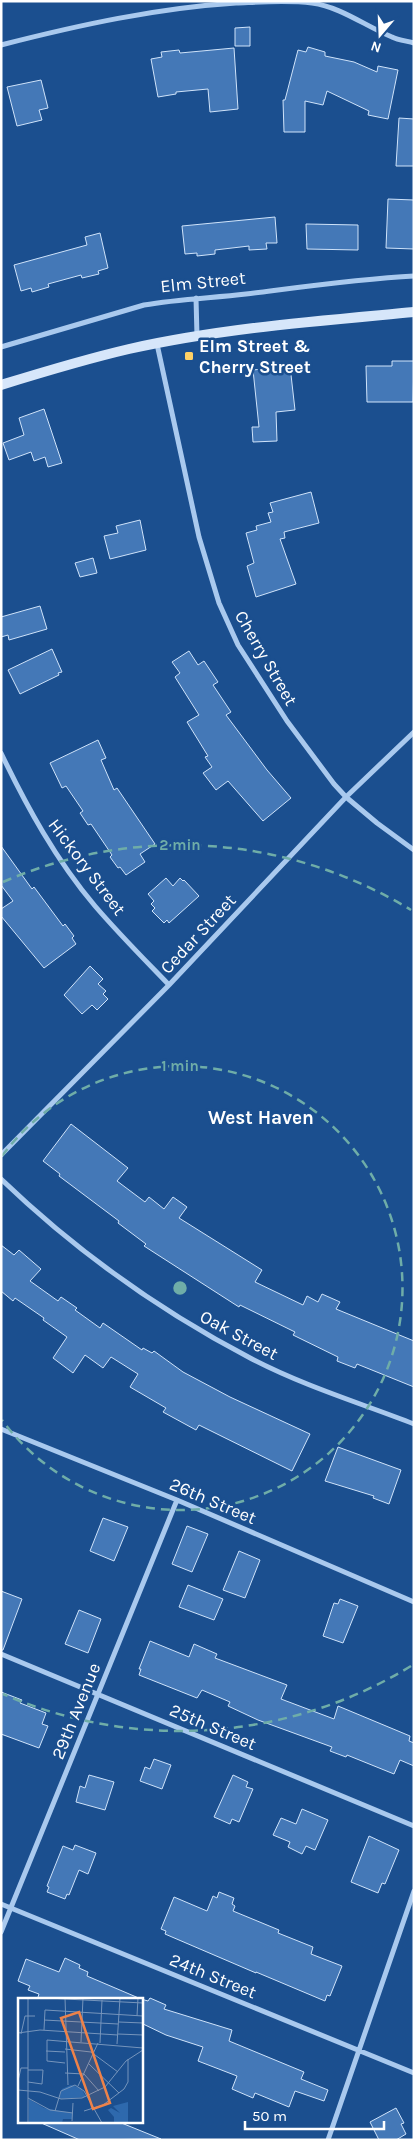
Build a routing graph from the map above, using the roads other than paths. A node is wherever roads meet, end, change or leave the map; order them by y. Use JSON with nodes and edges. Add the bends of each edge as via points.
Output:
{"nodes":[{"id":1,"x":414,"y":43,"type":"edge"},
{"id":2,"x":1,"y":45,"type":"edge"},
{"id":3,"x":414,"y":276,"type":"edge"},
{"id":4,"x":196,"y":298,"type":"junction"},
{"id":5,"x":414,"y":312,"type":"edge"},
{"id":6,"x":197,"y":337,"type":"junction"},
{"id":7,"x":157,"y":344,"type":"junction"},
{"id":8,"x":1,"y":347,"type":"edge"},
{"id":9,"x":1,"y":385,"type":"edge"},
{"id":10,"x":414,"y":732,"type":"edge"},
{"id":11,"x":1,"y":753,"type":"edge"},
{"id":12,"x":346,"y":797,"type":"junction"},
{"id":13,"x":414,"y":850,"type":"edge"},
{"id":14,"x":169,"y":985,"type":"junction"},
{"id":15,"x":1,"y":1155,"type":"edge"},
{"id":16,"x":1,"y":1179,"type":"edge"},
{"id":17,"x":414,"y":1424,"type":"edge"},
{"id":18,"x":1,"y":1429,"type":"edge"},
{"id":19,"x":177,"y":1500,"type":"junction"},
{"id":20,"x":414,"y":1602,"type":"edge"},
{"id":21,"x":1,"y":1654,"type":"edge"},
{"id":22,"x":98,"y":1693,"type":"junction"},
{"id":23,"x":414,"y":1826,"type":"edge"},
{"id":24,"x":414,"y":1892,"type":"edge"},
{"id":25,"x":1,"y":1904,"type":"edge"},
{"id":26,"x":11,"y":1908,"type":"junction"},
{"id":27,"x":1,"y":1932,"type":"edge"},
{"id":28,"x":359,"y":2050,"type":"junction"},
{"id":29,"x":414,"y":2073,"type":"edge"},
{"id":30,"x":328,"y":2140,"type":"edge"}],
"edges":[{"from":1,"to":2,"type":"street","via":[[393,38],[335,9],[313,3],[268,1],[158,11]]},
{"from":3,"to":4,"type":"street","name":"Elm Street"},
{"from":4,"to":6,"type":"street"},
{"from":4,"to":8,"type":"street","name":"Elm Street","via":[[144,305]]},
{"from":5,"to":6,"type":"street","via":[[261,326]]},
{"from":6,"to":7,"type":"street"},
{"from":7,"to":9,"type":"street","via":[[65,365]]},
{"from":7,"to":12,"type":"street","name":"Cherry Street","via":[[199,538],[228,625],[286,721]]},
{"from":10,"to":12,"type":"street","name":"Cedar Street"},
{"from":11,"to":14,"type":"street","name":"Hickory Street","via":[[40,828],[69,872],[95,906]]},
{"from":12,"to":13,"type":"street","name":"Cherry Street"},
{"from":12,"to":14,"type":"street","name":"Cedar Street"},
{"from":14,"to":15,"type":"street","name":"Cedar Street"},
{"from":16,"to":17,"type":"street","name":"Oak Street","via":[[83,1250],[175,1316],[254,1360]]},
{"from":18,"to":19,"type":"street","name":"26th Street"},
{"from":19,"to":20,"type":"street","name":"26th Street"},
{"from":19,"to":22,"type":"street","name":"29th Avenue"},
{"from":21,"to":22,"type":"street","name":"25th Street"},
{"from":22,"to":23,"type":"street","name":"25th Street"},
{"from":22,"to":26,"type":"street","name":"29th Avenue"},
{"from":24,"to":28,"type":"street"},
{"from":25,"to":26,"type":"street","name":"24th Street"},
{"from":26,"to":27,"type":"street","name":"29th Avenue"},
{"from":26,"to":28,"type":"street","name":"24th Street"},
{"from":28,"to":29,"type":"street","name":"24th Street"},
{"from":28,"to":30,"type":"street"}]}
